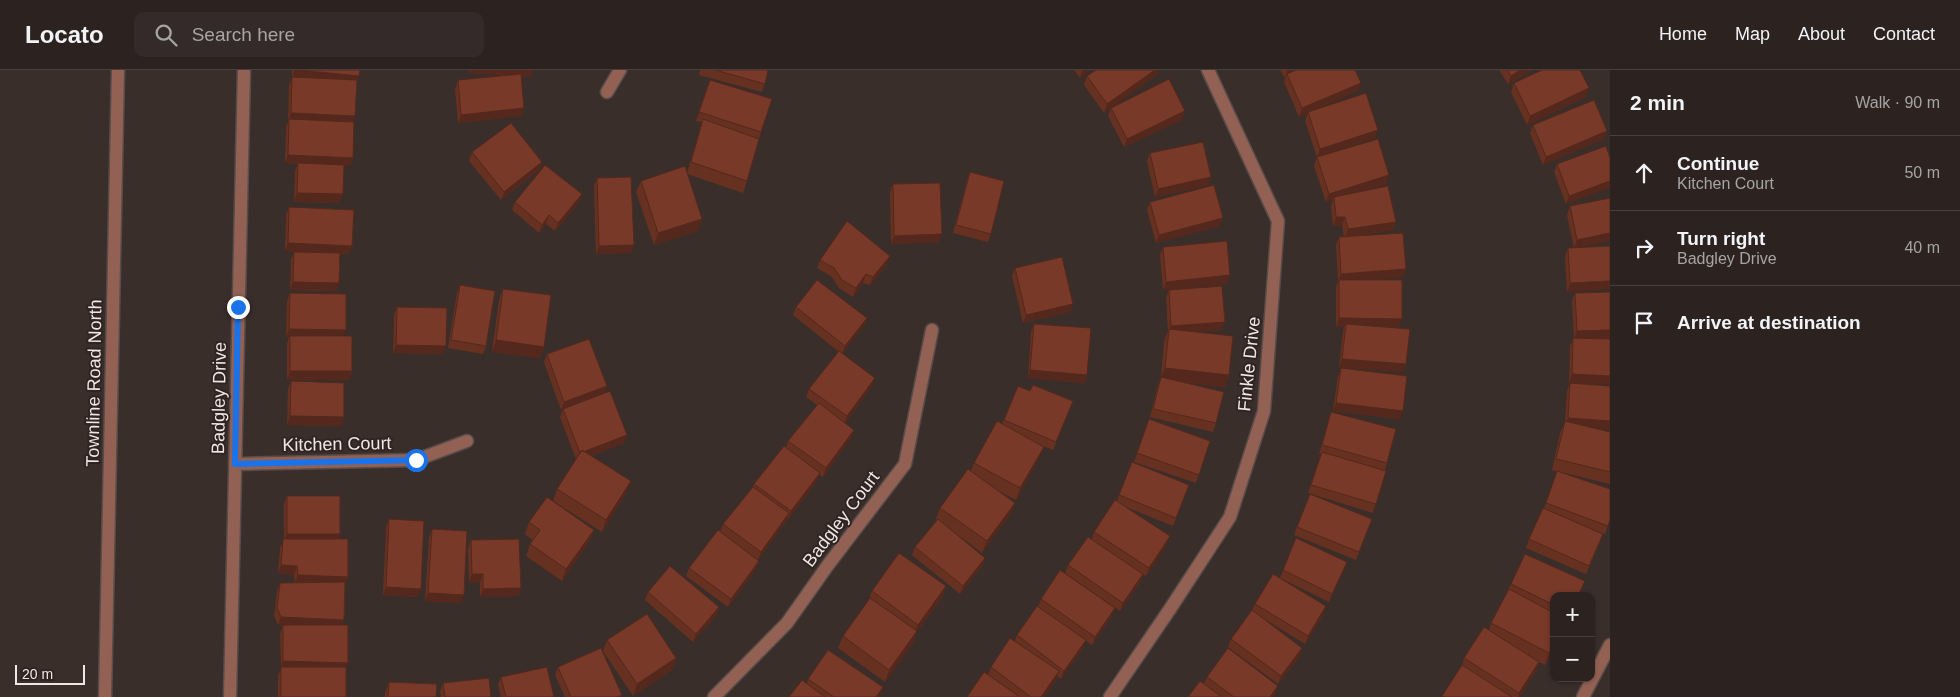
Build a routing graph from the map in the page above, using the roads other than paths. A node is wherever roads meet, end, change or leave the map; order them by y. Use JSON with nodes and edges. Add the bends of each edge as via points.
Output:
{"nodes":[{"id":1,"x":118,"y":70,"type":"edge"},
{"id":2,"x":244,"y":70,"type":"edge"},
{"id":3,"x":620,"y":70,"type":"edge"},
{"id":4,"x":1208,"y":70,"type":"edge"},
{"id":5,"x":607,"y":92,"type":"dead end"},
{"id":6,"x":932,"y":330,"type":"dead end"},
{"id":7,"x":467,"y":441,"type":"dead end"},
{"id":8,"x":235,"y":464,"type":"junction"},
{"id":9,"x":1610,"y":645,"type":"edge"},
{"id":10,"x":105,"y":697,"type":"edge"},
{"id":11,"x":230,"y":697,"type":"edge"},
{"id":12,"x":714,"y":697,"type":"edge"},
{"id":13,"x":1110,"y":697,"type":"edge"},
{"id":14,"x":1583,"y":697,"type":"edge"}],
"edges":[{"from":1,"to":10,"type":"street","name":"Townline Road North"},
{"from":2,"to":8,"type":"street","name":"Badgley Drive"},
{"from":3,"to":5,"type":"street"},
{"from":4,"to":13,"type":"street","name":"Finkle Drive","via":[[1278,221],[1264,411],[1230,517]]},
{"from":6,"to":12,"type":"street","name":"Badgley Court","via":[[905,464],[786,623]]},
{"from":7,"to":8,"type":"street","name":"Kitchen Court","via":[[416,460]]},
{"from":8,"to":11,"type":"street","name":"Badgley Drive"},
{"from":9,"to":14,"type":"street"}]}
